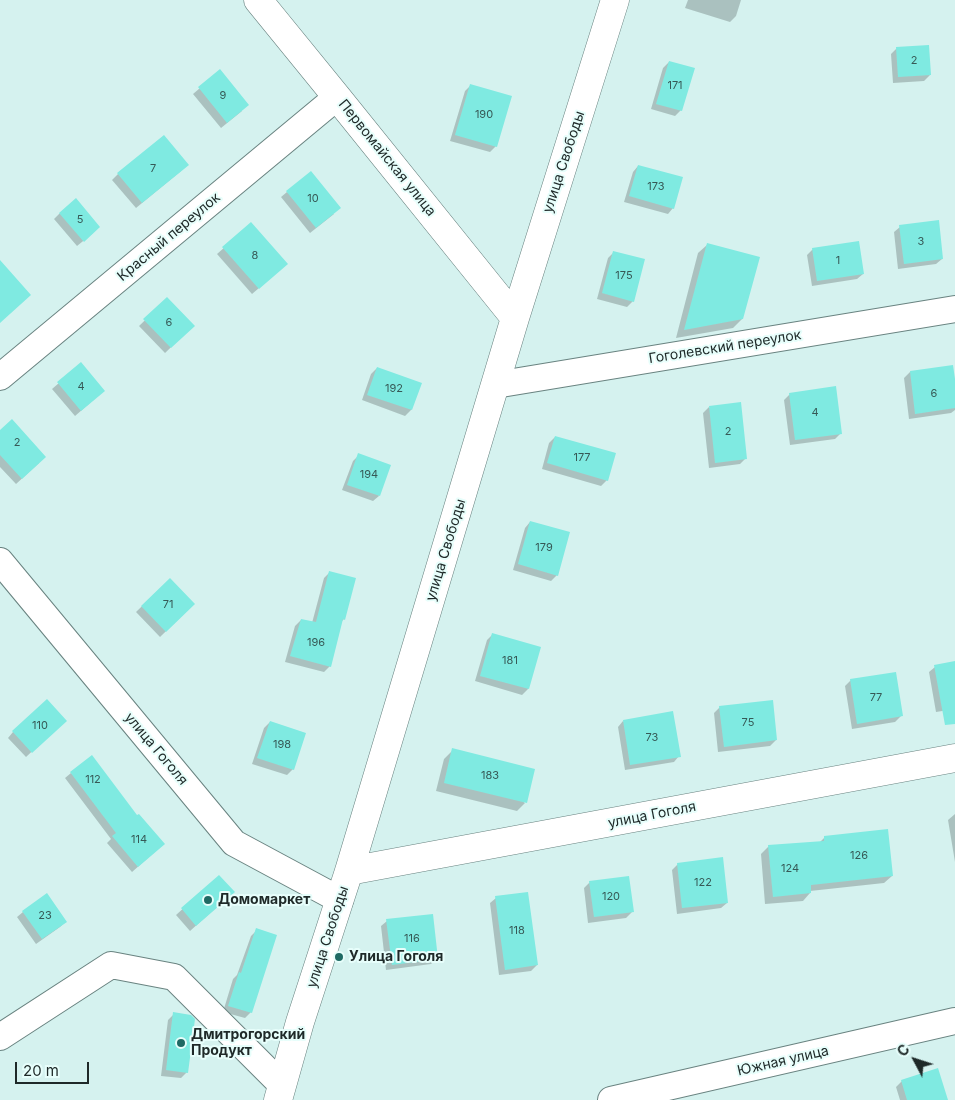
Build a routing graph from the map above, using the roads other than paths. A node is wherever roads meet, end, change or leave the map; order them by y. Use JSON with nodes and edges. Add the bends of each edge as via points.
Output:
{"nodes":[{"id":1,"x":258,"y":0,"type":"edge"},
{"id":2,"x":615,"y":0,"type":"edge"},
{"id":3,"x":337,"y":97,"type":"junction"},
{"id":4,"x":955,"y":310,"type":"edge"},
{"id":5,"x":515,"y":318,"type":"junction"},
{"id":6,"x":0,"y":377,"type":"edge"},
{"id":7,"x":495,"y":385,"type":"junction"},
{"id":8,"x":0,"y":562,"type":"edge"},
{"id":9,"x":955,"y":758,"type":"edge"},
{"id":10,"x":350,"y":871,"type":"junction"},
{"id":11,"x":340,"y":900,"type":"junction"},
{"id":12,"x":955,"y":1021,"type":"edge"},
{"id":13,"x":0,"y":1037,"type":"edge"},
{"id":14,"x":280,"y":1092,"type":"edge"},
{"id":15,"x":611,"y":1100,"type":"edge"}],
"edges":[{"from":1,"to":3,"type":"main road","name":"Первомайская улица"},
{"from":2,"to":5,"type":"main road","name":"улица Свободы"},
{"from":3,"to":5,"type":"main road","name":"Первомайская улица"},
{"from":3,"to":6,"type":"street","name":"Красный переулок"},
{"from":4,"to":7,"type":"street","name":"Гоголевский переулок"},
{"from":5,"to":7,"type":"main road","name":"улица Свободы"},
{"from":7,"to":10,"type":"main road","name":"улица Свободы"},
{"from":8,"to":11,"type":"street","name":"улица Гоголя","via":[[234,843]]},
{"from":9,"to":10,"type":"main road","name":"улица Гоголя"},
{"from":10,"to":11,"type":"main road","name":"улица Свободы"},
{"from":11,"to":14,"type":"main road","name":"улица Свободы"},
{"from":12,"to":15,"type":"street","name":"Южная улица"},
{"from":13,"to":14,"type":"street","via":[[110,965],[174,977]]}]}
